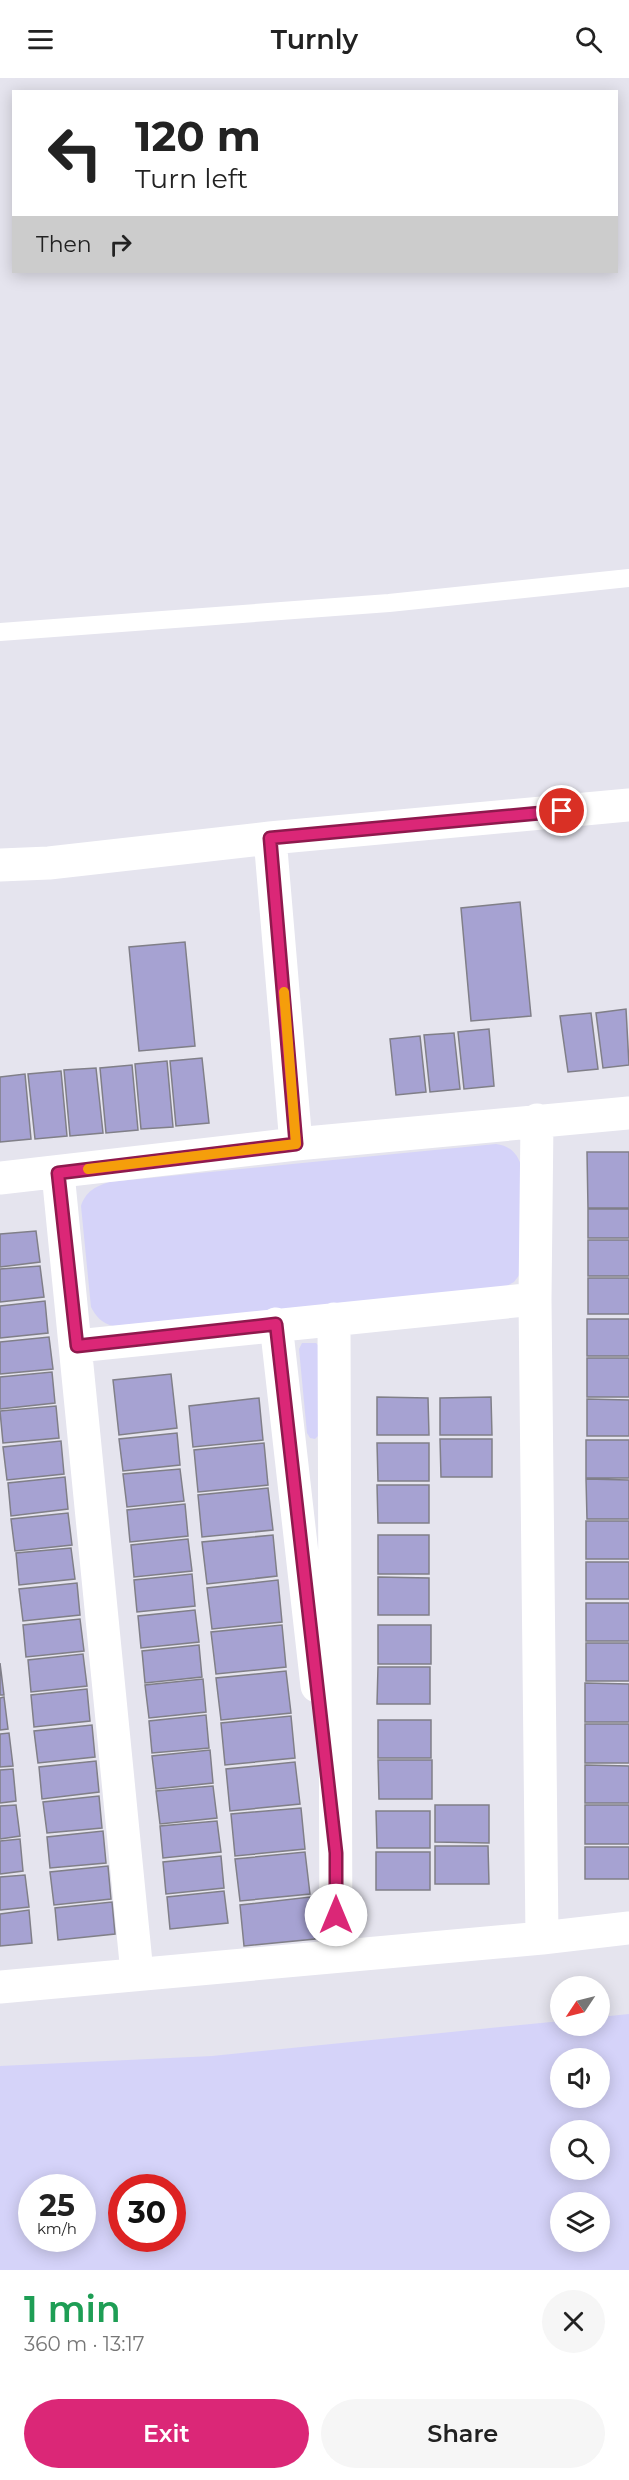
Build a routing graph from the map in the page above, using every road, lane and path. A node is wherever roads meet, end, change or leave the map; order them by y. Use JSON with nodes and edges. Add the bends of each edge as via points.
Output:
{"nodes":[{"id":1,"x":629,"y":578,"type":"edge"},
{"id":2,"x":0,"y":632,"type":"edge"},
{"id":3,"x":629,"y":805,"type":"edge"},
{"id":4,"x":270,"y":838,"type":"junction"},
{"id":5,"x":0,"y":865,"type":"edge"},
{"id":6,"x":629,"y":1113,"type":"edge"},
{"id":7,"x":537,"y":1120,"type":"junction"},
{"id":8,"x":296,"y":1144,"type":"junction"},
{"id":9,"x":58,"y":1173,"type":"junction"},
{"id":10,"x":0,"y":1179,"type":"edge"},
{"id":11,"x":535,"y":1299,"type":"junction"},
{"id":12,"x":334,"y":1319,"type":"junction"},
{"id":13,"x":276,"y":1324,"type":"junction"},
{"id":14,"x":77,"y":1346,"type":"junction"},
{"id":15,"x":336,"y":1853,"type":"junction"},
{"id":16,"x":629,"y":1928,"type":"edge"},
{"id":17,"x":542,"y":1938,"type":"junction"},
{"id":18,"x":336,"y":1955,"type":"junction"},
{"id":19,"x":137,"y":1973,"type":"junction"},
{"id":20,"x":0,"y":1987,"type":"edge"}],
"edges":[{"from":1,"to":2,"type":"lane","via":[[389,603]]},
{"from":3,"to":4,"type":"street"},
{"from":4,"to":5,"type":"street"},
{"from":4,"to":8,"type":"street"},
{"from":6,"to":7,"type":"street"},
{"from":7,"to":8,"type":"street"},
{"from":7,"to":11,"type":"street"},
{"from":8,"to":9,"type":"street"},
{"from":9,"to":10,"type":"street"},
{"from":9,"to":14,"type":"street"},
{"from":11,"to":12,"type":"street"},
{"from":11,"to":17,"type":"street"},
{"from":12,"to":13,"type":"street"},
{"from":12,"to":15,"type":"street"},
{"from":13,"to":14,"type":"street"},
{"from":13,"to":15,"type":"street"},
{"from":14,"to":19,"type":"street"},
{"from":15,"to":18,"type":"street"},
{"from":16,"to":17,"type":"street"},
{"from":17,"to":18,"type":"street"},
{"from":18,"to":19,"type":"street"},
{"from":19,"to":20,"type":"street"}]}
